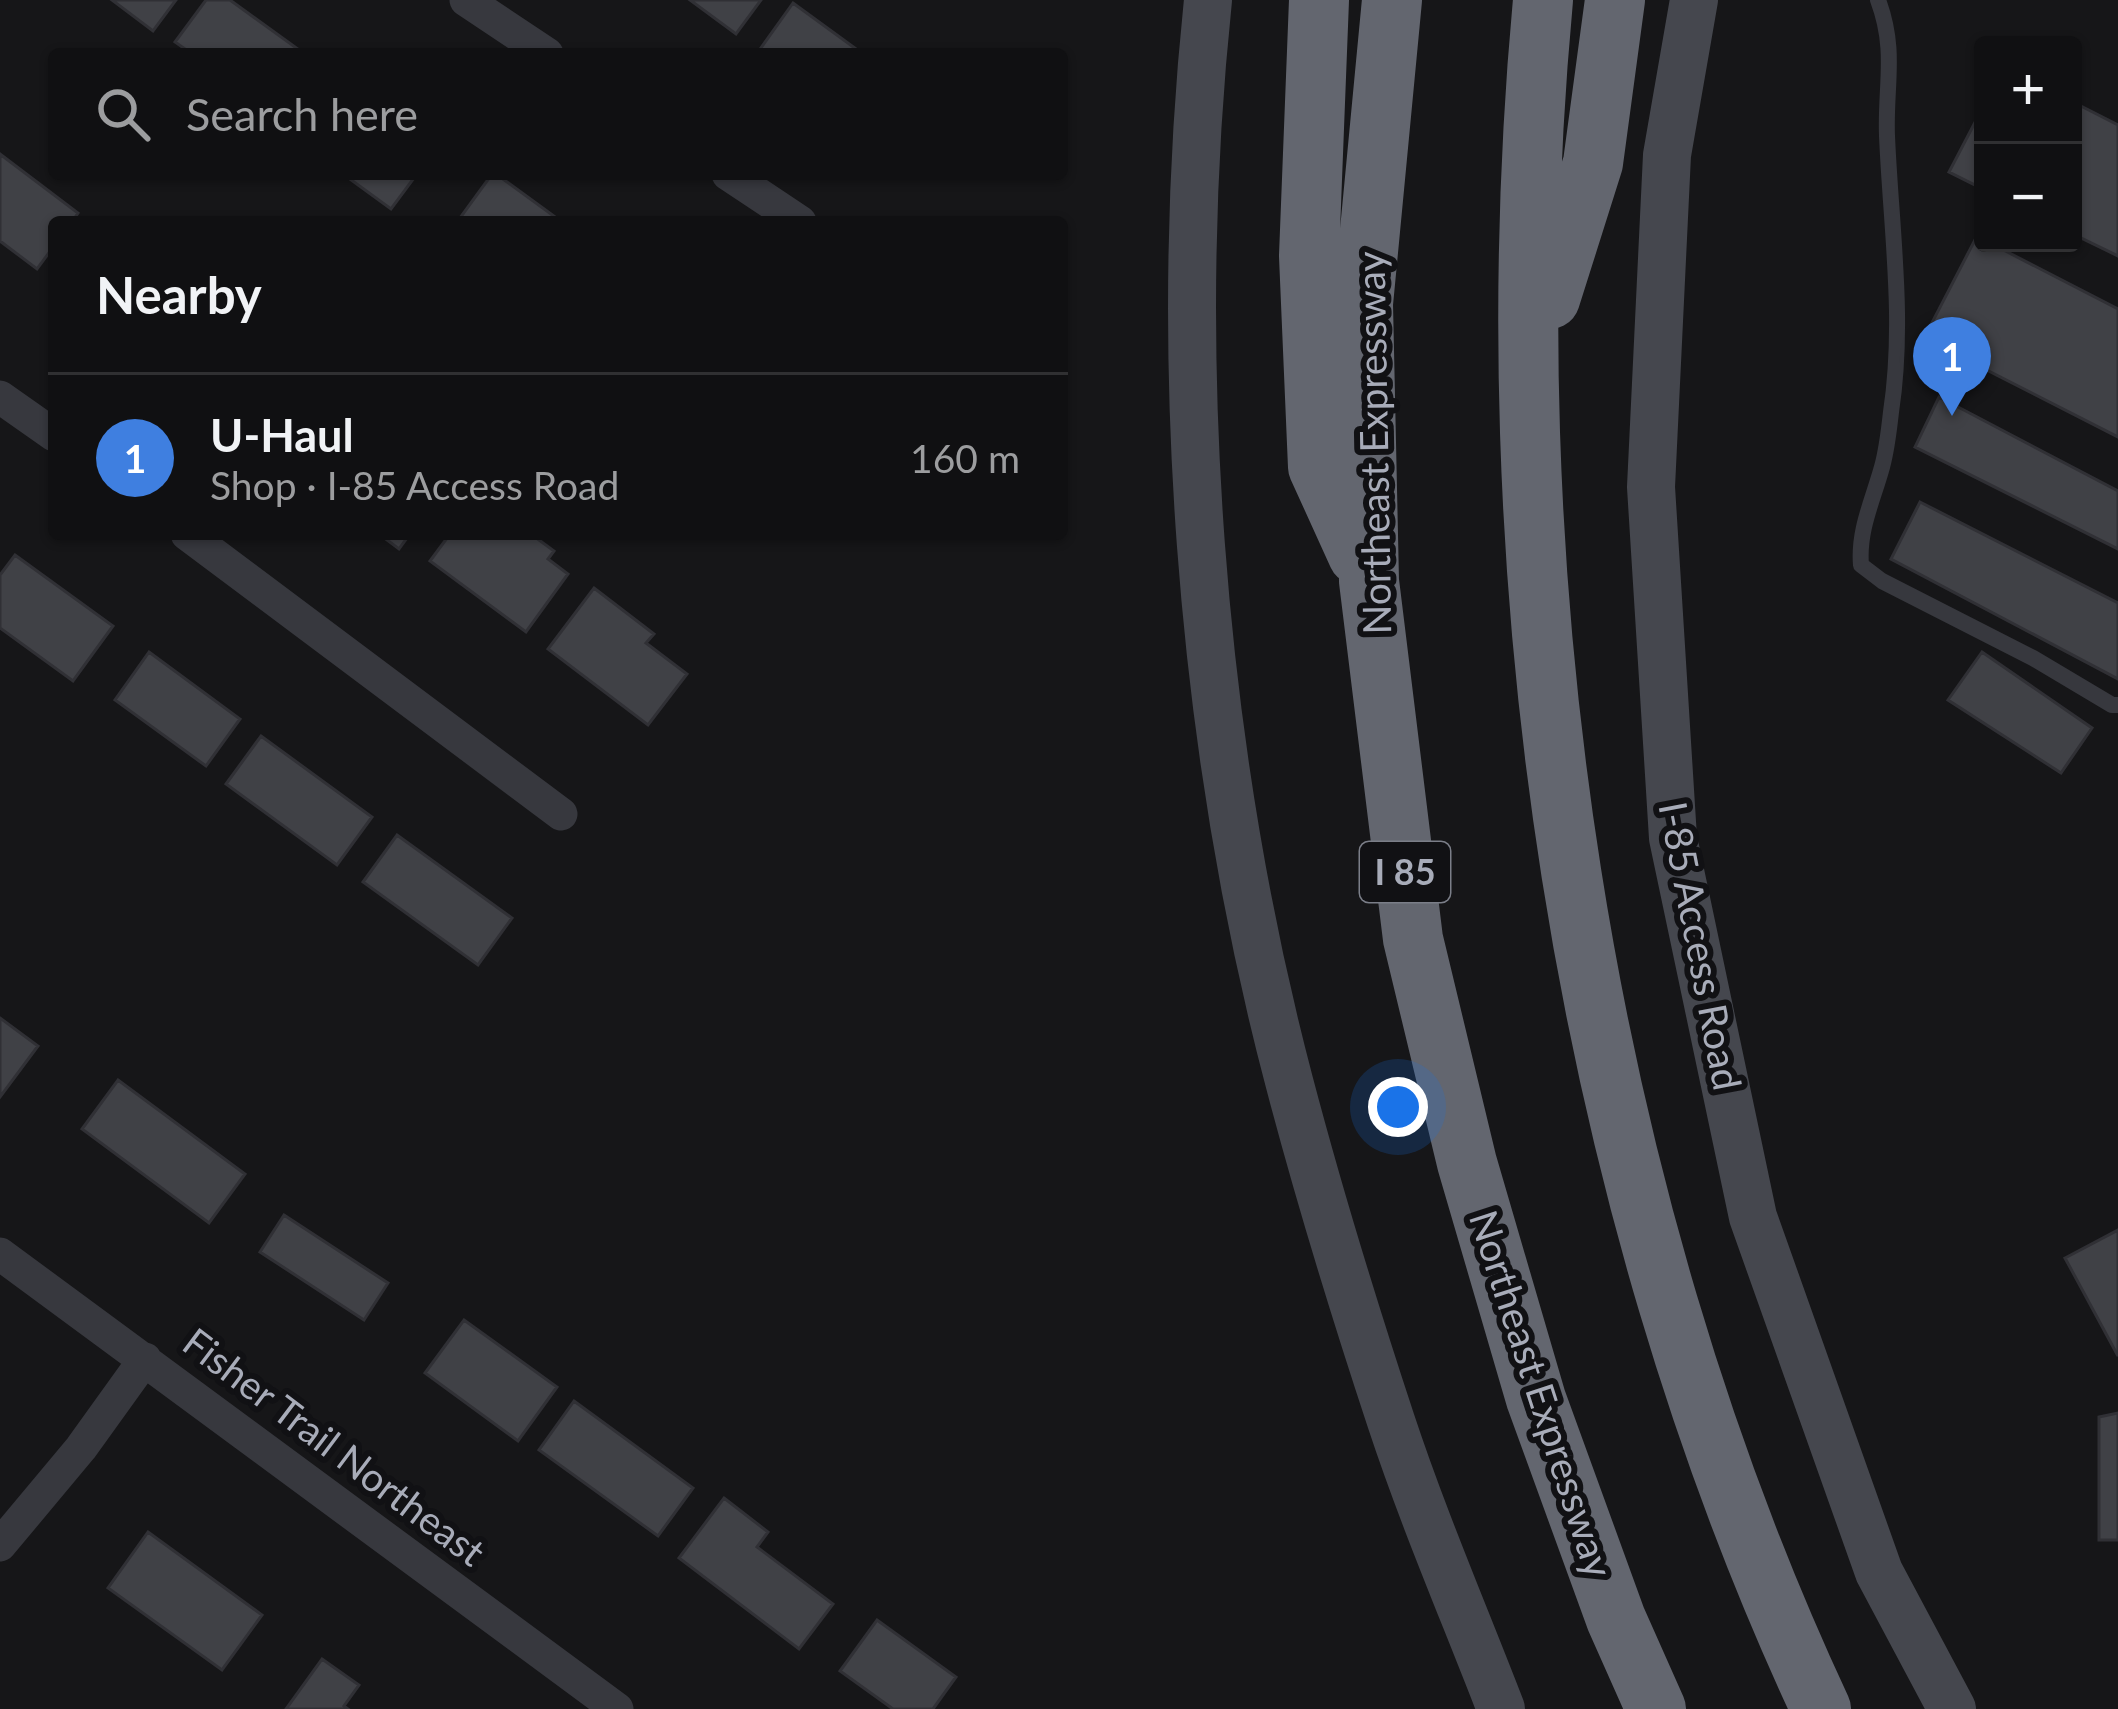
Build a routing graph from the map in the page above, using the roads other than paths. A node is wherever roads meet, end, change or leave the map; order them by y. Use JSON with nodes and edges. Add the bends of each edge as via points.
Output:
{"nodes":[{"id":1,"x":466,"y":0,"type":"edge"},
{"id":2,"x":1208,"y":0,"type":"edge"},
{"id":3,"x":1319,"y":0,"type":"edge"},
{"id":4,"x":1392,"y":0,"type":"edge"},
{"id":5,"x":1543,"y":0,"type":"edge"},
{"id":6,"x":1615,"y":0,"type":"edge"},
{"id":7,"x":1694,"y":0,"type":"edge"},
{"id":8,"x":1878,"y":0,"type":"edge"},
{"id":9,"x":538,"y":48,"type":"edge"},
{"id":10,"x":737,"y":180,"type":"edge"},
{"id":11,"x":791,"y":216,"type":"edge"},
{"id":12,"x":1528,"y":367,"type":"junction"},
{"id":13,"x":0,"y":397,"type":"edge"},
{"id":14,"x":48,"y":431,"type":"edge"},
{"id":15,"x":195,"y":540,"type":"edge"},
{"id":16,"x":1369,"y":581,"type":"junction"},
{"id":17,"x":2118,"y":705,"type":"edge"},
{"id":18,"x":561,"y":814,"type":"dead end"},
{"id":19,"x":0,"y":1254,"type":"edge"},
{"id":20,"x":145,"y":1359,"type":"junction"},
{"id":21,"x":0,"y":1545,"type":"edge"},
{"id":22,"x":617,"y":1709,"type":"edge"},
{"id":23,"x":1501,"y":1709,"type":"edge"},
{"id":24,"x":1656,"y":1709,"type":"edge"},
{"id":25,"x":1821,"y":1709,"type":"edge"},
{"id":26,"x":1952,"y":1709,"type":"edge"}],
"edges":[{"from":1,"to":9,"type":"street"},
{"from":2,"to":23,"type":"main road","via":[[1194,215],[1194,418],[1216,676],[1247,885],[1288,1080],[1391,1423]]},
{"from":3,"to":16,"type":"highway","via":[[1309,256],[1318,467]]},
{"from":4,"to":16,"type":"highway","name":"Northeast Expressway","number":"I 85","via":[[1363,304]]},
{"from":5,"to":12,"type":"highway"},
{"from":6,"to":12,"type":"highway","via":[[1593,163]]},
{"from":7,"to":26,"type":"main road","name":"I-85 Access Road","via":[[1667,154],[1651,487],[1673,838],[1753,1217],[1879,1572]]},
{"from":8,"to":17,"type":"lane","via":[[1892,62],[1887,132],[1898,369],[1884,460],[1859,542],[1861,565]]},
{"from":10,"to":11,"type":"street"},
{"from":12,"to":25,"type":"highway","via":[[1538,588],[1561,801],[1634,1178],[1708,1431]]},
{"from":13,"to":14,"type":"street"},
{"from":15,"to":18,"type":"street"},
{"from":16,"to":24,"type":"highway","name":"Northeast Expressway","number":"I 85","via":[[1413,939],[1467,1163],[1536,1399]]},
{"from":19,"to":20,"type":"street","name":"Fisher Trail Northeast"},
{"from":20,"to":21,"type":"street"},
{"from":20,"to":22,"type":"street","name":"Fisher Trail Northeast"}]}
